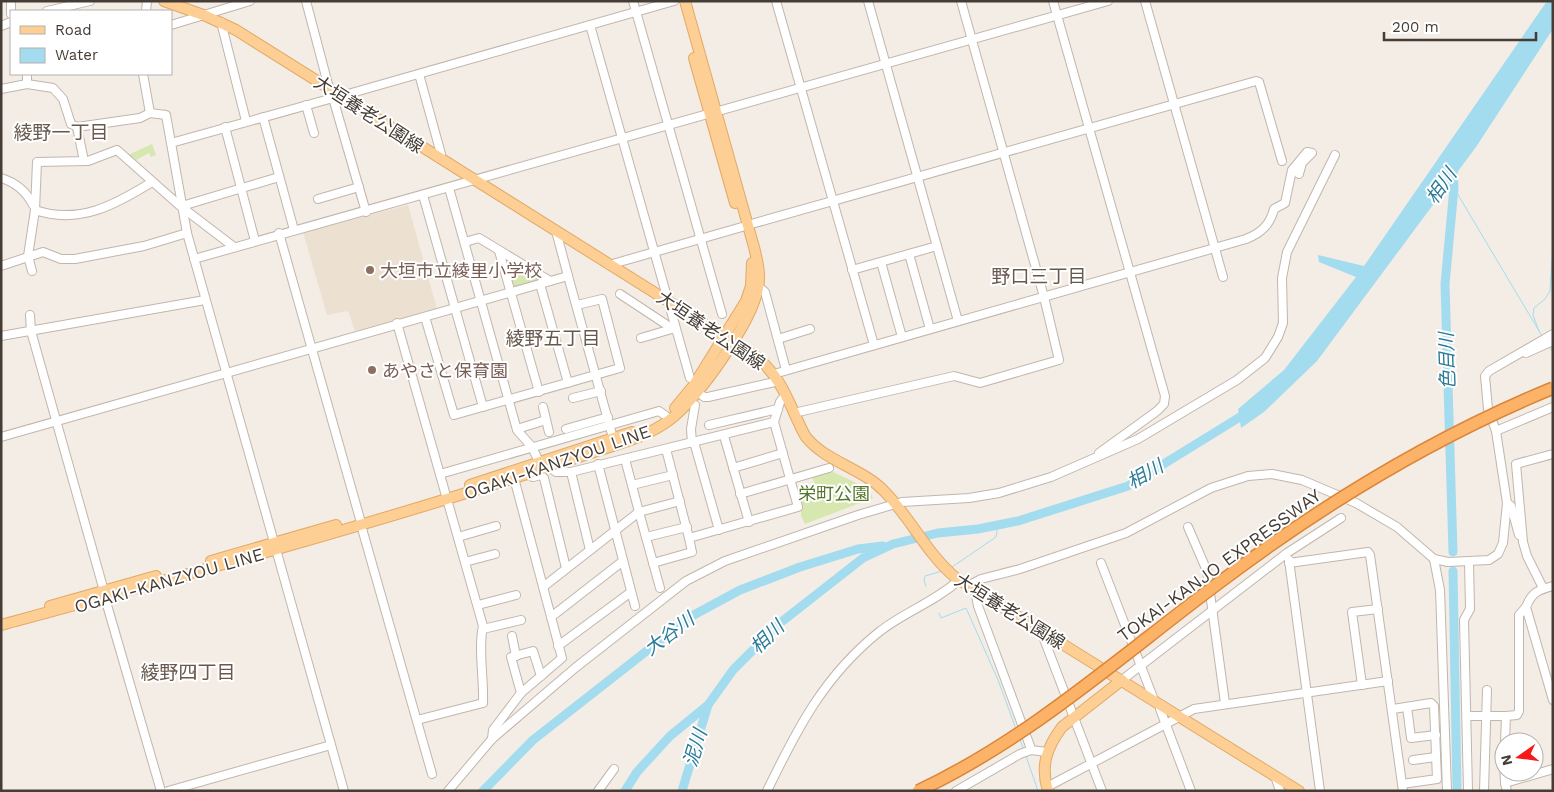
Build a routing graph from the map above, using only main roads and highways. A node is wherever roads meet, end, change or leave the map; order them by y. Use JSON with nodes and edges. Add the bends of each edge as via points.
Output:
{"nodes":[{"id":1,"x":164,"y":1,"type":"edge"},
{"id":2,"x":678,"y":1,"type":"edge"},
{"id":3,"x":685,"y":1,"type":"edge"},
{"id":4,"x":190,"y":6,"type":"edge"},
{"id":5,"x":713,"y":113,"type":"junction"},
{"id":6,"x":745,"y":226,"type":"junction"},
{"id":7,"x":728,"y":338,"type":"junction"},
{"id":8,"x":1553,"y":388,"type":"edge"},
{"id":9,"x":544,"y":466,"type":"junction"},
{"id":10,"x":446,"y":496,"type":"junction"},
{"id":11,"x":1,"y":623,"type":"edge"},
{"id":12,"x":1122,"y":680,"type":"junction"},
{"id":13,"x":1048,"y":789,"type":"edge"},
{"id":14,"x":918,"y":791,"type":"edge"},
{"id":15,"x":1299,"y":791,"type":"edge"}],
"edges":[{"from":1,"to":4,"type":"main road","name":"大垣養老公園線"},
{"from":2,"to":5,"type":"main road","name":"OGAKI-KANZYOU LINE"},
{"from":3,"to":5,"type":"main road","name":"OGAKI-KANZYOU LINE"},
{"from":4,"to":7,"type":"main road","name":"大垣養老公園線"},
{"from":5,"to":6,"type":"main road","name":"OGAKI-KANZYOU LINE"},
{"from":6,"to":7,"type":"main road","name":"OGAKI-KANZYOU LINE","via":[[752,266],[751,286]]},
{"from":6,"to":7,"type":"main road","name":"OGAKI-KANZYOU LINE","via":[[759,266],[758,286],[754,304]]},
{"from":7,"to":9,"type":"main road","name":"OGAKI-KANZYOU LINE","via":[[694,386],[666,416],[651,425]]},
{"from":7,"to":9,"type":"main road","name":"OGAKI-KANZYOU LINE","via":[[698,392],[679,413],[654,430]]},
{"from":7,"to":12,"type":"main road","name":"大垣養老公園線","via":[[766,364],[786,394],[804,435],[813,445],[883,490],[932,555],[957,579]]},
{"from":8,"to":14,"type":"highway","name":"TOKAI-KANJO EXPRESSWAY","bridge":true,"via":[[1428,447],[1318,512],[1233,572],[1047,714],[985,755]]},
{"from":9,"to":10,"type":"main road","name":"OGAKI-KANZYOU LINE"},
{"from":9,"to":10,"type":"main road","name":"OGAKI-KANZYOU LINE","via":[[514,478]]},
{"from":10,"to":11,"type":"main road","name":"OGAKI-KANZYOU LINE"},
{"from":12,"to":13,"type":"main road","via":[[1062,727],[1047,752],[1045,772]]},
{"from":12,"to":15,"type":"main road","name":"大垣養老公園線"}]}
